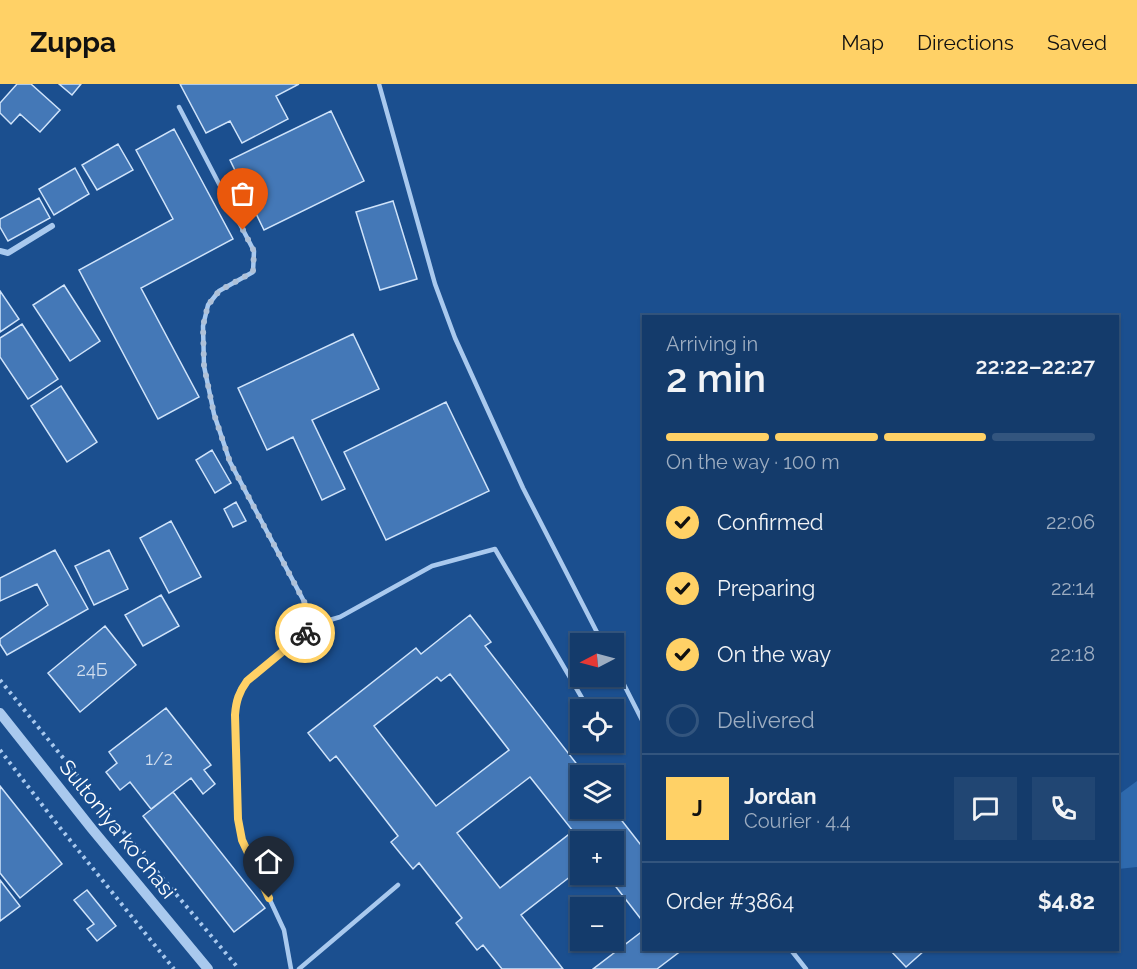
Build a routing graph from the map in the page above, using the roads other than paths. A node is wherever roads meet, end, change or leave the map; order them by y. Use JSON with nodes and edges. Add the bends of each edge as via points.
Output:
{"nodes":[{"id":1,"x":379,"y":84,"type":"edge"},
{"id":2,"x":178,"y":107,"type":"dead end"},
{"id":3,"x":52,"y":226,"type":"dead end"},
{"id":4,"x":0,"y":251,"type":"edge"},
{"id":5,"x":316,"y":624,"type":"junction"},
{"id":6,"x":597,"y":633,"type":"edge"},
{"id":7,"x":624,"y":685,"type":"edge"},
{"id":8,"x":583,"y":699,"type":"edge"},
{"id":9,"x":0,"y":713,"type":"edge"},
{"id":10,"x":642,"y":720,"type":"edge"},
{"id":11,"x":398,"y":885,"type":"dead end"},
{"id":12,"x":792,"y":951,"type":"edge"},
{"id":13,"x":208,"y":969,"type":"edge"},
{"id":14,"x":291,"y":969,"type":"edge"},
{"id":15,"x":299,"y":969,"type":"edge"},
{"id":16,"x":806,"y":969,"type":"edge"}],
"edges":[{"from":1,"to":6,"type":"lane","via":[[435,284],[455,338],[523,488]]},
{"from":2,"to":5,"type":"lane","via":[[254,251],[253,272],[219,291],[208,305],[203,326],[204,366],[214,414],[230,462]]},
{"from":3,"to":4,"type":"street","via":[[8,253]]},
{"from":5,"to":8,"type":"lane","via":[[340,617],[432,566],[495,549]]},
{"from":5,"to":14,"type":"lane","via":[[247,681],[240,690],[235,715],[242,840],[284,930]]},
{"from":7,"to":10,"type":"lane"},
{"from":9,"to":13,"type":"street","name":"Sultoniya ko'chasi"},
{"from":11,"to":15,"type":"lane"},
{"from":12,"to":16,"type":"lane"}]}
